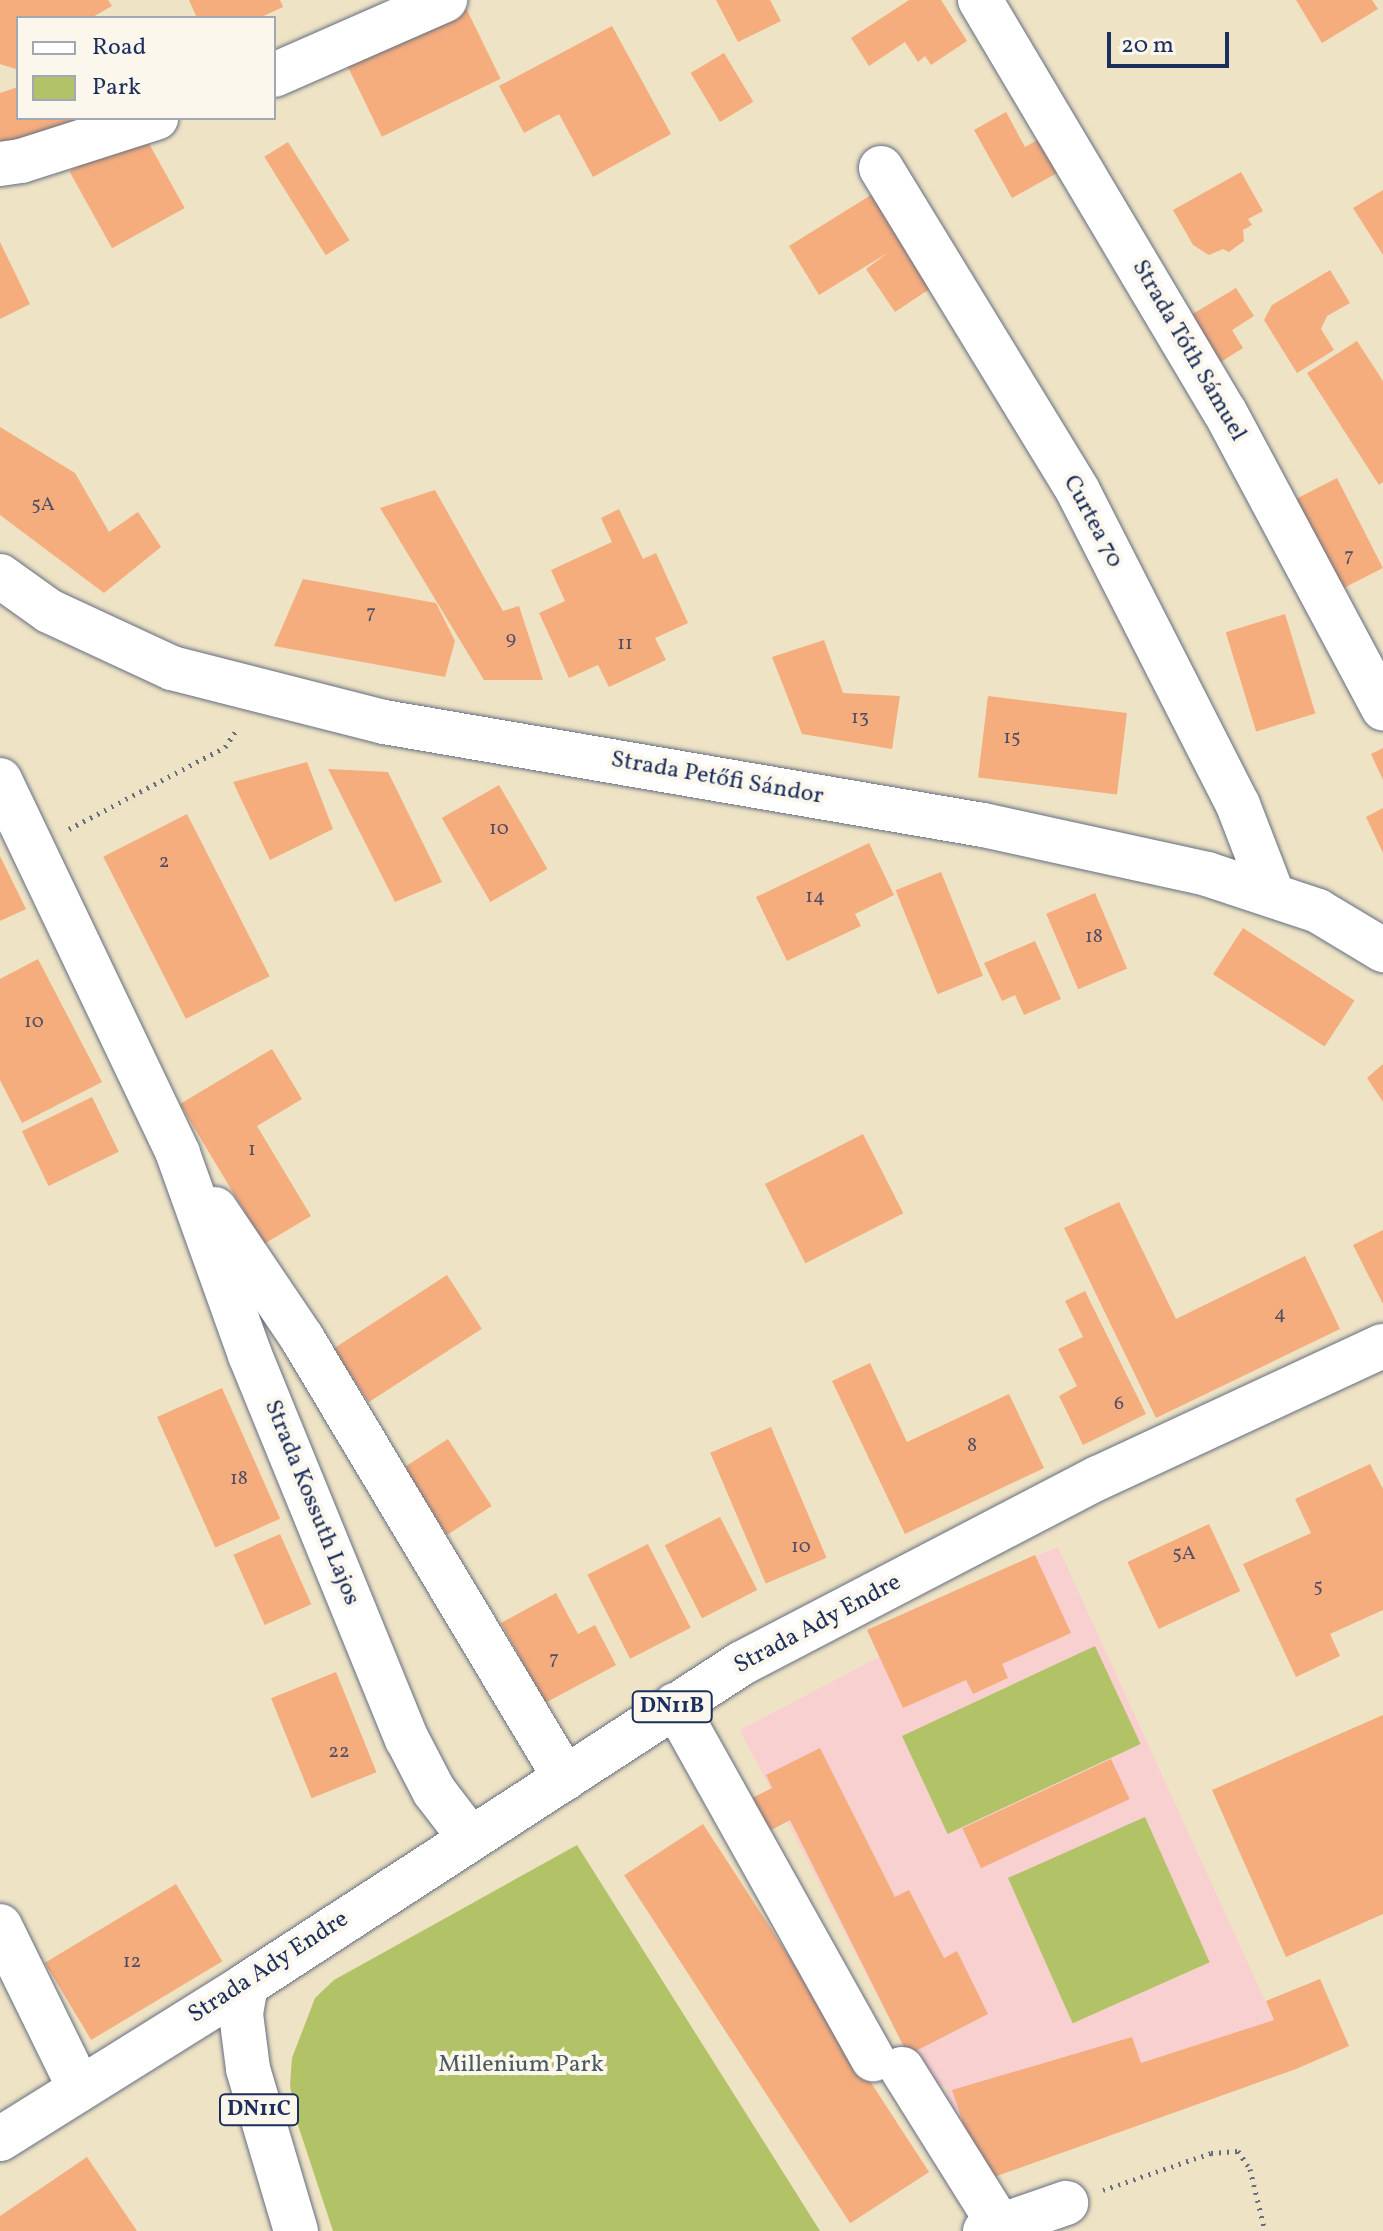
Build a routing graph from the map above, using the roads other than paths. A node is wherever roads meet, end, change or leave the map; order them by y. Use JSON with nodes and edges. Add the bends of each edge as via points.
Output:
{"nodes":[{"id":1,"x":445,"y":0,"type":"edge"},
{"id":2,"x":980,"y":0,"type":"edge"},
{"id":3,"x":276,"y":74,"type":"edge"},
{"id":4,"x":150,"y":120,"type":"edge"},
{"id":5,"x":0,"y":164,"type":"edge"},
{"id":6,"x":881,"y":168,"type":"dead end"},
{"id":7,"x":0,"y":576,"type":"edge"},
{"id":8,"x":1383,"y":708,"type":"edge"},
{"id":9,"x":0,"y":780,"type":"edge"},
{"id":10,"x":1272,"y":893,"type":"junction"},
{"id":11,"x":1383,"y":950,"type":"edge"},
{"id":12,"x":178,"y":1154,"type":"junction"},
{"id":13,"x":1383,"y":1346,"type":"edge"},
{"id":14,"x":675,"y":1705,"type":"junction"},
{"id":15,"x":565,"y":1778,"type":"junction"},
{"id":16,"x":470,"y":1838,"type":"junction"},
{"id":17,"x":0,"y":1926,"type":"edge"},
{"id":18,"x":246,"y":1985,"type":"junction"},
{"id":19,"x":79,"y":2087,"type":"junction"},
{"id":20,"x":0,"y":2139,"type":"edge"},
{"id":21,"x":1066,"y":2203,"type":"road end"},
{"id":22,"x":993,"y":2228,"type":"edge"},
{"id":23,"x":296,"y":2231,"type":"edge"}],
"edges":[{"from":1,"to":3,"type":"main road"},
{"from":2,"to":8,"type":"main road","name":"Strada Tóth Sámuel","via":[[1225,412]]},
{"from":4,"to":5,"type":"main road"},
{"from":6,"to":10,"type":"main road","name":"Curtea 70","via":[[1078,491],[1238,805]]},
{"from":7,"to":10,"type":"main road","name":"Strada Petőfi Sándor","via":[[49,611],[172,668],[384,722],[983,825]]},
{"from":9,"to":12,"type":"main road","name":"Strada Kossuth Lajos"},
{"from":10,"to":11,"type":"main road","name":"Strada Petőfi Sándor","via":[[1318,911]]},
{"from":12,"to":15,"type":"main road","name":"Strada Kossuth Lajos","via":[[302,1338]]},
{"from":12,"to":16,"type":"main road","name":"Strada Kossuth Lajos","via":[[250,1355],[407,1739],[434,1791]]},
{"from":13,"to":14,"type":"main road","name":"Strada Ady Endre","number":"DN11B","via":[[1098,1478],[742,1663]]},
{"from":14,"to":15,"type":"main road","name":"Strada Ady Endre","number":"DN11B"},
{"from":14,"to":22,"type":"main road","via":[[910,2082]]},
{"from":15,"to":16,"type":"main road","name":"Strada Ady Endre","number":"DN11B"},
{"from":16,"to":18,"type":"main road","name":"Strada Ady Endre","number":"DN11B"},
{"from":17,"to":19,"type":"main road"},
{"from":18,"to":19,"type":"main road","name":"Strada Ady Endre","number":"DN11B"},
{"from":18,"to":23,"type":"main road","number":"DN11C","via":[[241,2014],[248,2069]]},
{"from":19,"to":20,"type":"main road","name":"Strada Ady Endre","number":"DN11B"},
{"from":21,"to":22,"type":"main road"}]}
